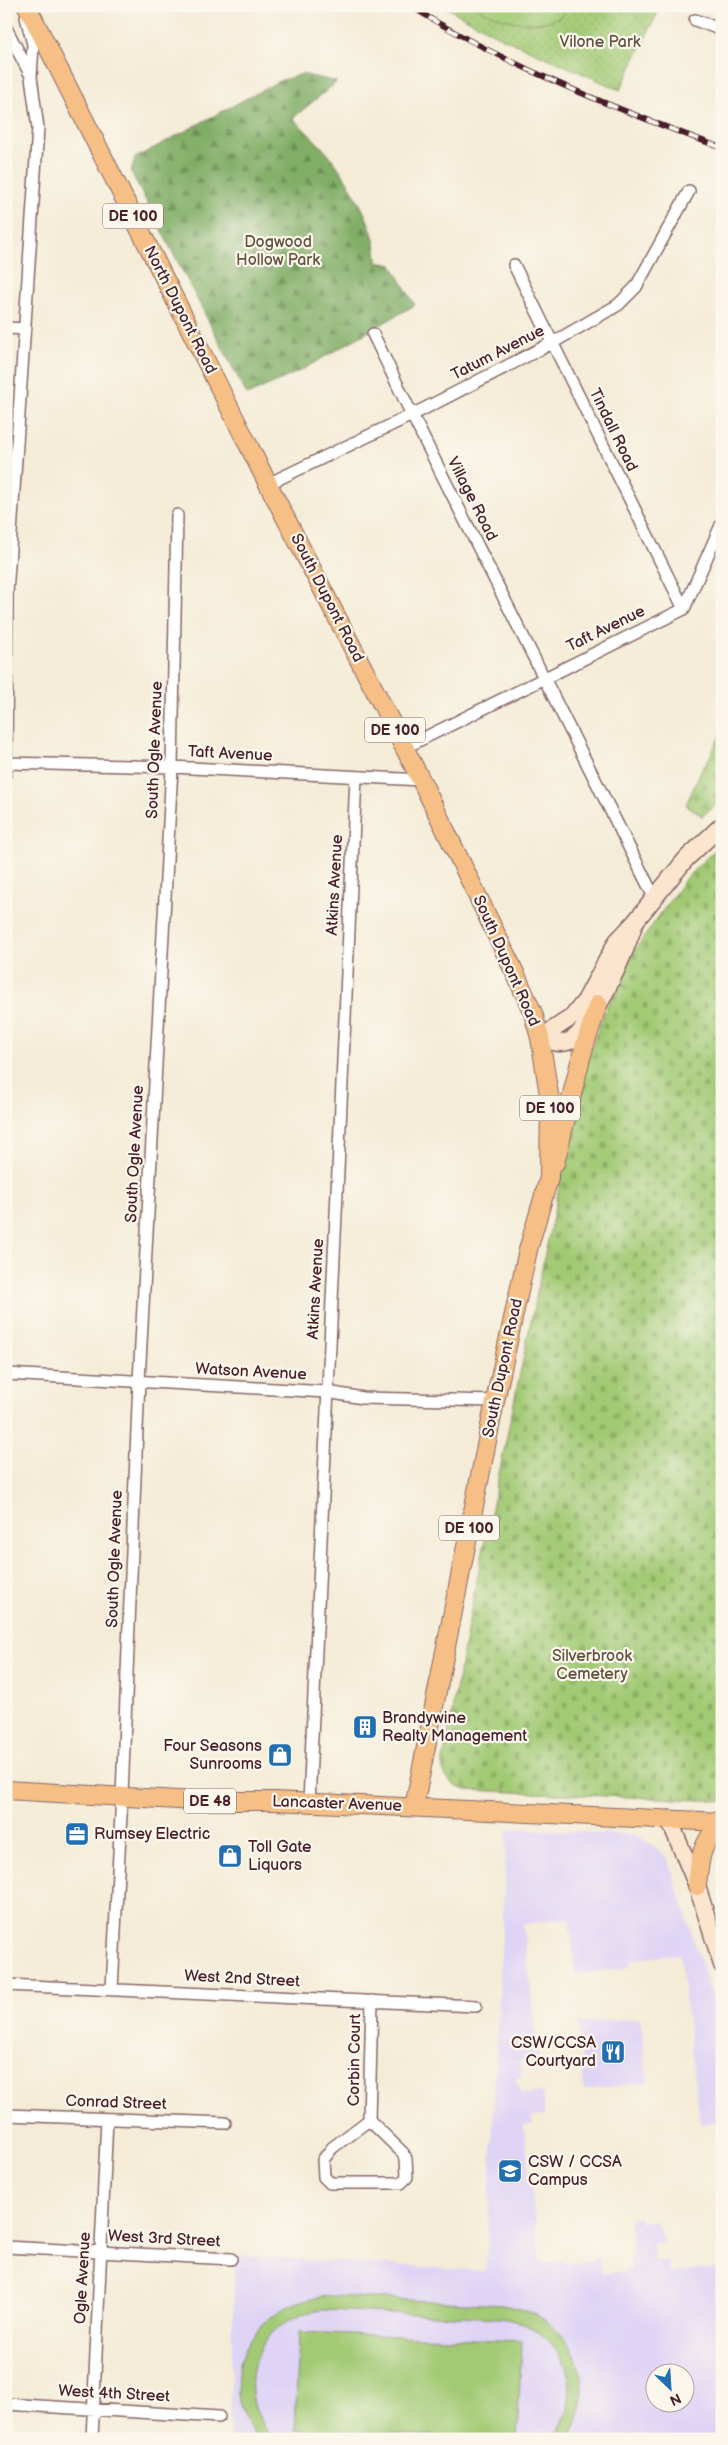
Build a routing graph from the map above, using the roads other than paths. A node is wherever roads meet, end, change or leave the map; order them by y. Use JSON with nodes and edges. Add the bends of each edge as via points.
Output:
{"nodes":[{"id":1,"x":23,"y":6,"type":"edge"},
{"id":2,"x":27,"y":6,"type":"edge"},
{"id":3,"x":696,"y":20,"type":"dead end"},
{"id":4,"x":6,"y":28,"type":"edge"},
{"id":5,"x":722,"y":30,"type":"edge"},
{"id":6,"x":31,"y":77,"type":"junction"},
{"id":7,"x":688,"y":191,"type":"dead end"},
{"id":8,"x":514,"y":265,"type":"dead end"},
{"id":9,"x":6,"y":328,"type":"edge"},
{"id":10,"x":26,"y":329,"type":"junction"},
{"id":11,"x":374,"y":334,"type":"dead end"},
{"id":12,"x":552,"y":343,"type":"junction"},
{"id":13,"x":412,"y":415,"type":"junction"},
{"id":14,"x":239,"y":426,"type":"joint"},
{"id":15,"x":268,"y":484,"type":"junction"},
{"id":16,"x":177,"y":515,"type":"dead end"},
{"id":17,"x":722,"y":523,"type":"edge"},
{"id":18,"x":684,"y":609,"type":"junction"},
{"id":19,"x":544,"y":677,"type":"junction"},
{"id":20,"x":404,"y":748,"type":"junction"},
{"id":21,"x":6,"y":766,"type":"edge"},
{"id":22,"x":172,"y":767,"type":"junction"},
{"id":23,"x":356,"y":777,"type":"junction"},
{"id":24,"x":421,"y":780,"type":"junction"},
{"id":25,"x":722,"y":825,"type":"edge"},
{"id":26,"x":654,"y":896,"type":"junction"},
{"id":27,"x":634,"y":923,"type":"junction"},
{"id":28,"x":598,"y":1004,"type":"junction"},
{"id":29,"x":540,"y":1038,"type":"junction"},
{"id":30,"x":549,"y":1178,"type":"junction"},
{"id":31,"x":6,"y":1374,"type":"edge"},
{"id":32,"x":139,"y":1381,"type":"junction"},
{"id":33,"x":327,"y":1392,"type":"junction"},
{"id":34,"x":494,"y":1401,"type":"junction"},
{"id":35,"x":6,"y":1790,"type":"edge"},
{"id":36,"x":122,"y":1795,"type":"junction"},
{"id":37,"x":309,"y":1803,"type":"junction"},
{"id":38,"x":414,"y":1807,"type":"junction"},
{"id":39,"x":668,"y":1819,"type":"junction"},
{"id":40,"x":721,"y":1822,"type":"edge"},
{"id":41,"x":697,"y":1886,"type":"junction"},
{"id":42,"x":722,"y":1966,"type":"edge"},
{"id":43,"x":6,"y":1985,"type":"edge"},
{"id":44,"x":112,"y":1989,"type":"junction"},
{"id":45,"x":372,"y":2001,"type":"junction"},
{"id":46,"x":476,"y":2006,"type":"dead end"},
{"id":47,"x":6,"y":2114,"type":"edge"},
{"id":48,"x":107,"y":2119,"type":"junction"},
{"id":49,"x":369,"y":2120,"type":"junction"},
{"id":50,"x":225,"y":2124,"type":"dead end"},
{"id":51,"x":6,"y":2247,"type":"edge"},
{"id":52,"x":101,"y":2252,"type":"junction"},
{"id":53,"x":231,"y":2259,"type":"dead end"},
{"id":54,"x":6,"y":2404,"type":"edge"},
{"id":55,"x":93,"y":2410,"type":"junction"},
{"id":56,"x":219,"y":2417,"type":"dead end"},
{"id":57,"x":92,"y":2439,"type":"edge"}],
"edges":[{"from":1,"to":6,"type":"street","via":[[33,44]]},
{"from":2,"to":14,"type":"main road","name":"North Dupont Road","number":"DE 100"},
{"from":3,"to":5,"type":"street"},
{"from":4,"to":6,"type":"street"},
{"from":6,"to":10,"type":"street","via":[[38,128]]},
{"from":7,"to":12,"type":"street","name":"Tatum Avenue","via":[[629,296]]},
{"from":8,"to":12,"type":"street","name":"Tindall Road"},
{"from":9,"to":10,"type":"street"},
{"from":10,"to":21,"type":"street","via":[[7,594]]},
{"from":11,"to":13,"type":"street","name":"Village Road"},
{"from":12,"to":13,"type":"street","name":"Tatum Avenue"},
{"from":12,"to":18,"type":"street","name":"Tindall Road"},
{"from":13,"to":15,"type":"street","name":"Tatum Avenue"},
{"from":13,"to":19,"type":"street","name":"Village Road"},
{"from":14,"to":15,"type":"main road","name":"South Dupont Road","number":"DE 100"},
{"from":15,"to":20,"type":"main road","name":"South Dupont Road","number":"DE 100"},
{"from":16,"to":22,"type":"street","name":"South Ogle Avenue"},
{"from":17,"to":18,"type":"street"},
{"from":18,"to":19,"type":"street","name":"Taft Avenue"},
{"from":19,"to":20,"type":"street","name":"Taft Avenue"},
{"from":19,"to":26,"type":"street","name":"Village Road"},
{"from":20,"to":24,"type":"main road","name":"South Dupont Road","number":"DE 100"},
{"from":21,"to":22,"type":"street","name":"Taft Avenue"},
{"from":22,"to":23,"type":"street","name":"Taft Avenue"},
{"from":22,"to":32,"type":"street","name":"South Ogle Avenue"},
{"from":23,"to":24,"type":"street","name":"Taft Avenue"},
{"from":23,"to":33,"type":"street","name":"Atkins Avenue"},
{"from":24,"to":29,"type":"main road","name":"South Dupont Road","number":"DE 100","via":[[516,975]]},
{"from":25,"to":26,"type":"main road"},
{"from":26,"to":27,"type":"main road"},
{"from":27,"to":28,"type":"main road","via":[[625,950]]},
{"from":27,"to":29,"type":"main road","via":[[616,941],[572,1017]]},
{"from":28,"to":29,"type":"main road","via":[[591,1019],[568,1042],[556,1043]]},
{"from":28,"to":30,"type":"main road"},
{"from":29,"to":30,"type":"main road","name":"South Dupont Road","number":"DE 100","via":[[550,1101]]},
{"from":30,"to":34,"type":"main road","name":"South Dupont Road","number":"DE 100","via":[[528,1250]]},
{"from":31,"to":32,"type":"street","name":"Watson Avenue"},
{"from":32,"to":33,"type":"street","name":"Watson Avenue"},
{"from":32,"to":36,"type":"street","name":"South Ogle Avenue"},
{"from":33,"to":34,"type":"street","name":"Watson Avenue","via":[[362,1398]]},
{"from":33,"to":37,"type":"street","name":"Atkins Avenue"},
{"from":34,"to":38,"type":"main road","name":"South Dupont Road","number":"DE 100"},
{"from":35,"to":36,"type":"main road","name":"Lancaster Avenue","number":"DE 48"},
{"from":36,"to":37,"type":"main road","name":"Lancaster Avenue","number":"DE 48","via":[[195,1801]]},
{"from":36,"to":44,"type":"street"},
{"from":37,"to":38,"type":"main road","name":"Lancaster Avenue","number":"DE 48"},
{"from":38,"to":39,"type":"main road","name":"Lancaster Avenue","number":"DE 48"},
{"from":39,"to":40,"type":"main road","number":"DE 48"},
{"from":39,"to":41,"type":"main road"},
{"from":40,"to":41,"type":"main road","via":[[703,1845]]},
{"from":41,"to":42,"type":"main road"},
{"from":43,"to":44,"type":"street","name":"West 2nd Street"},
{"from":44,"to":45,"type":"street","name":"West 2nd Street"},
{"from":45,"to":46,"type":"street","name":"West 2nd Street"},
{"from":45,"to":49,"type":"street","name":"Corbin Court"},
{"from":47,"to":48,"type":"street","name":"Conrad Street"},
{"from":48,"to":50,"type":"street","name":"Conrad Street"},
{"from":48,"to":52,"type":"street","name":"Ogle Avenue"},
{"from":49,"to":49,"type":"street","name":"Corbin Court","via":[[404,2153],[407,2177],[402,2183],[330,2183],[324,2177],[323,2160],[332,2148]]},
{"from":51,"to":52,"type":"street","name":"West 3rd Street"},
{"from":52,"to":53,"type":"street","name":"West 3rd Street"},
{"from":52,"to":55,"type":"street","name":"Ogle Avenue"},
{"from":54,"to":55,"type":"street","name":"West 4th Street"},
{"from":55,"to":56,"type":"street","name":"West 4th Street"},
{"from":55,"to":57,"type":"street","name":"Ogle Avenue"}]}
